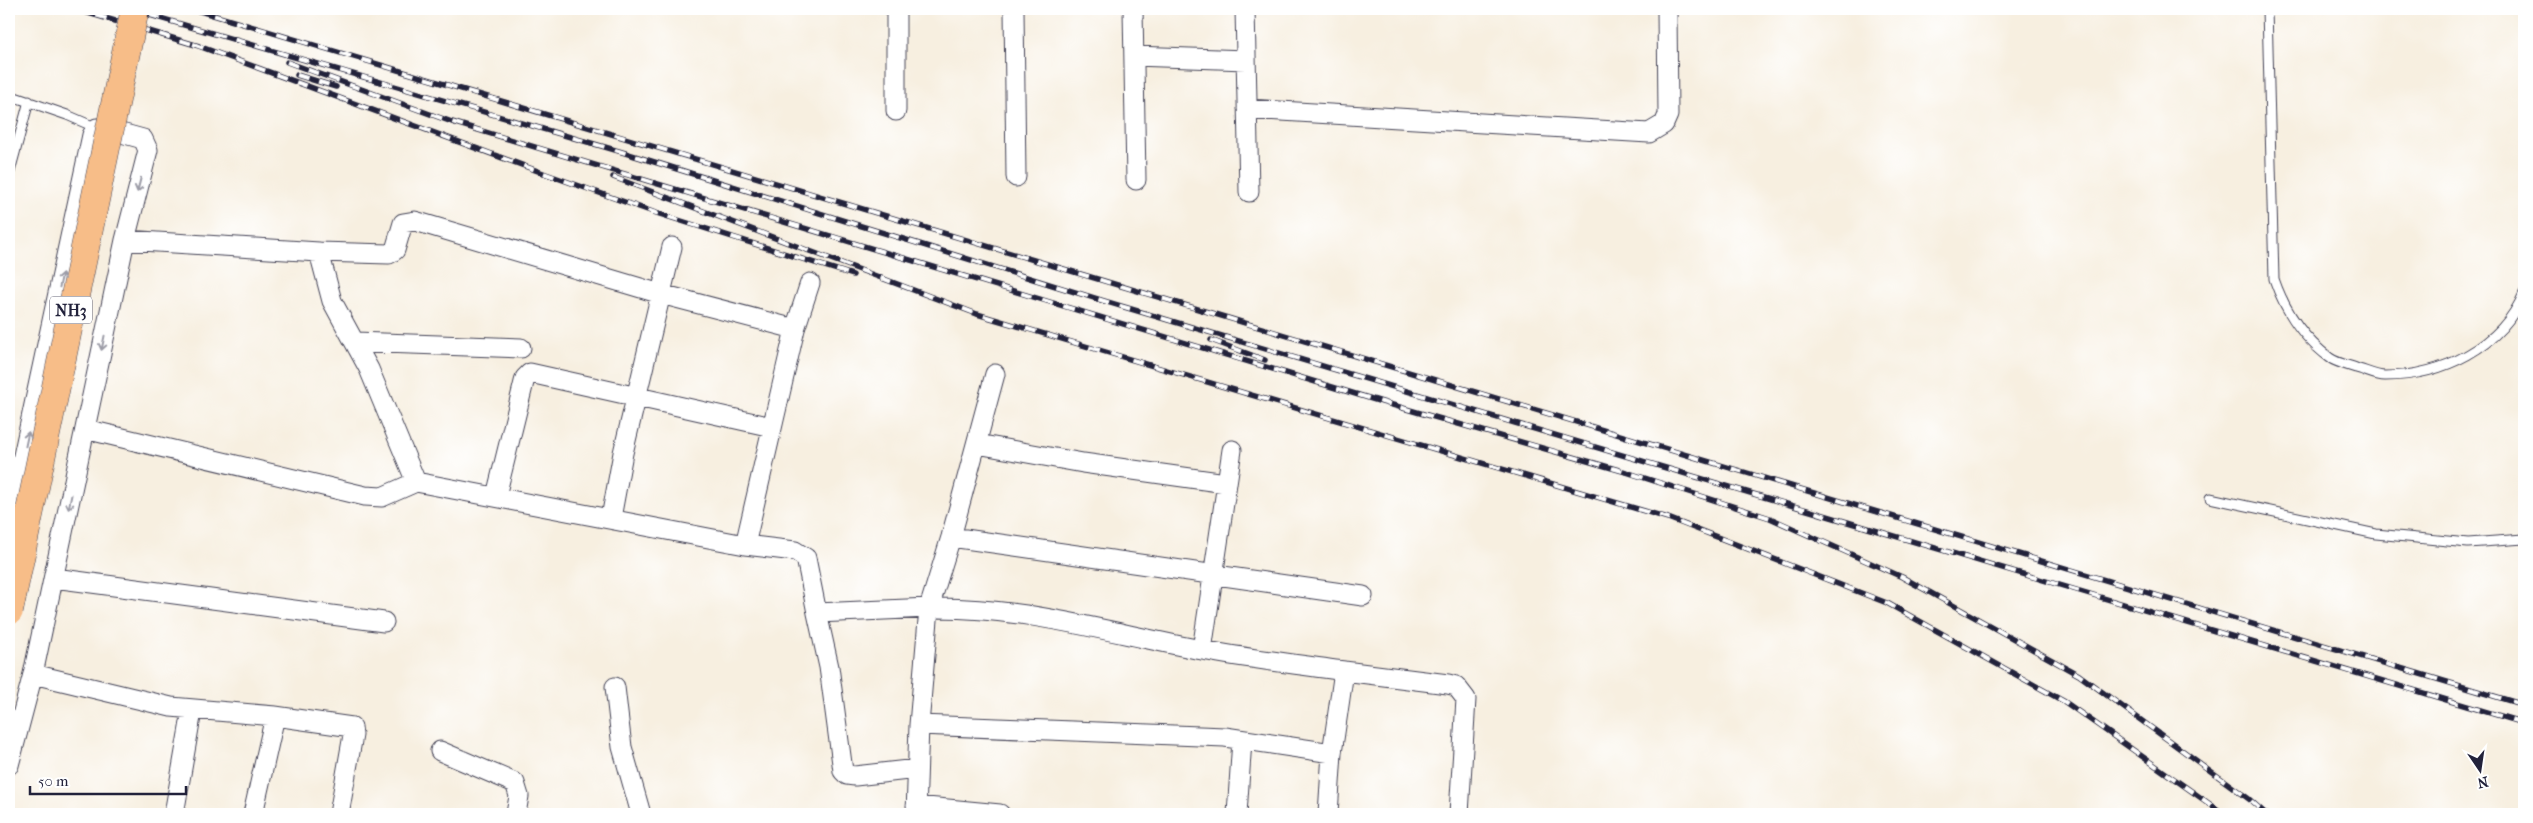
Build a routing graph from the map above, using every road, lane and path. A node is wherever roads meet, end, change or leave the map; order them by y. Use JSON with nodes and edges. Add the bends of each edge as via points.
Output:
{"nodes":[{"id":1,"x":136,"y":9,"type":"edge"},
{"id":2,"x":896,"y":9,"type":"edge"},
{"id":3,"x":1014,"y":9,"type":"edge"},
{"id":4,"x":1133,"y":9,"type":"edge"},
{"id":5,"x":1245,"y":9,"type":"edge"},
{"id":6,"x":1667,"y":9,"type":"edge"},
{"id":7,"x":2267,"y":9,"type":"edge"},
{"id":8,"x":1134,"y":56,"type":"junction"},
{"id":9,"x":1246,"y":60,"type":"junction"},
{"id":10,"x":9,"y":95,"type":"edge"},
{"id":11,"x":29,"y":101,"type":"junction"},
{"id":12,"x":1247,"y":109,"type":"junction"},
{"id":13,"x":896,"y":111,"type":"dead end"},
{"id":14,"x":97,"y":128,"type":"junction"},
{"id":15,"x":9,"y":175,"type":"edge"},
{"id":16,"x":1016,"y":177,"type":"dead end"},
{"id":17,"x":1136,"y":180,"type":"dead end"},
{"id":18,"x":1249,"y":192,"type":"dead end"},
{"id":19,"x":125,"y":240,"type":"junction"},
{"id":20,"x":672,"y":247,"type":"dead end"},
{"id":21,"x":320,"y":252,"type":"junction"},
{"id":22,"x":810,"y":283,"type":"dead end"},
{"id":23,"x":2524,"y":293,"type":"edge"},
{"id":24,"x":662,"y":294,"type":"junction"},
{"id":25,"x":795,"y":329,"type":"junction"},
{"id":26,"x":355,"y":342,"type":"junction"},
{"id":27,"x":522,"y":348,"type":"dead end"},
{"id":28,"x":995,"y":374,"type":"dead end"},
{"id":29,"x":637,"y":398,"type":"junction"},
{"id":30,"x":772,"y":427,"type":"junction"},
{"id":31,"x":85,"y":429,"type":"junction"},
{"id":32,"x":977,"y":444,"type":"junction"},
{"id":33,"x":1232,"y":450,"type":"dead end"},
{"id":34,"x":416,"y":482,"type":"junction"},
{"id":35,"x":1226,"y":484,"type":"junction"},
{"id":36,"x":496,"y":496,"type":"junction"},
{"id":37,"x":2210,"y":498,"type":"dead end"},
{"id":38,"x":611,"y":518,"type":"junction"},
{"id":39,"x":9,"y":521,"type":"edge"},
{"id":40,"x":951,"y":537,"type":"junction"},
{"id":41,"x":2524,"y":539,"type":"edge"},
{"id":42,"x":744,"y":545,"type":"junction"},
{"id":43,"x":1214,"y":574,"type":"junction"},
{"id":44,"x":54,"y":578,"type":"junction"},
{"id":45,"x":1362,"y":596,"type":"dead end"},
{"id":46,"x":929,"y":608,"type":"junction"},
{"id":47,"x":9,"y":611,"type":"edge"},
{"id":48,"x":817,"y":613,"type":"junction"},
{"id":49,"x":384,"y":622,"type":"dead end"},
{"id":50,"x":1202,"y":650,"type":"junction"},
{"id":51,"x":1344,"y":671,"type":"junction"},
{"id":52,"x":33,"y":674,"type":"junction"},
{"id":53,"x":615,"y":687,"type":"dead end"},
{"id":54,"x":192,"y":711,"type":"junction"},
{"id":55,"x":274,"y":716,"type":"junction"},
{"id":56,"x":919,"y":724,"type":"junction"},
{"id":57,"x":1242,"y":740,"type":"junction"},
{"id":58,"x":440,"y":751,"type":"dead end"},
{"id":59,"x":1332,"y":754,"type":"junction"},
{"id":60,"x":9,"y":765,"type":"edge"},
{"id":61,"x":917,"y":769,"type":"junction"},
{"id":62,"x":916,"y":810,"type":"edge"},
{"id":63,"x":174,"y":814,"type":"edge"},
{"id":64,"x":253,"y":814,"type":"edge"},
{"id":65,"x":340,"y":814,"type":"edge"},
{"id":66,"x":516,"y":814,"type":"edge"},
{"id":67,"x":641,"y":814,"type":"edge"},
{"id":68,"x":1000,"y":814,"type":"edge"},
{"id":69,"x":1237,"y":814,"type":"edge"},
{"id":70,"x":1328,"y":814,"type":"edge"},
{"id":71,"x":1459,"y":814,"type":"edge"}],
"edges":[{"from":1,"to":47,"type":"highway","number":"NH3","bridge":true},
{"from":2,"to":13,"type":"street"},
{"from":3,"to":16,"type":"street"},
{"from":4,"to":8,"type":"street"},
{"from":5,"to":9,"type":"street"},
{"from":6,"to":12,"type":"street","via":[[1668,115],[1664,124],[1649,133]]},
{"from":7,"to":23,"type":"lane","via":[[2274,279],[2283,305],[2302,332],[2332,360],[2383,376],[2426,372],[2461,358],[2494,338],[2517,311]]},
{"from":8,"to":9,"type":"street"},
{"from":8,"to":17,"type":"street"},
{"from":9,"to":12,"type":"street"},
{"from":10,"to":11,"type":"lane"},
{"from":11,"to":14,"type":"lane"},
{"from":11,"to":15,"type":"lane"},
{"from":12,"to":18,"type":"street"},
{"from":14,"to":19,"type":"street","one_way":true,"via":[[143,139],[147,144]]},
{"from":39,"to":14,"type":"street","one_way":true,"via":[[92,135]]},
{"from":19,"to":21,"type":"street"},
{"from":19,"to":31,"type":"street","one_way":true},
{"from":20,"to":24,"type":"street"},
{"from":21,"to":24,"type":"street","via":[[392,253],[403,223],[415,221]]},
{"from":21,"to":26,"type":"street","via":[[332,301]]},
{"from":22,"to":25,"type":"street"},
{"from":24,"to":25,"type":"street"},
{"from":24,"to":29,"type":"street"},
{"from":25,"to":30,"type":"street"},
{"from":26,"to":27,"type":"street"},
{"from":26,"to":34,"type":"street"},
{"from":28,"to":32,"type":"street"},
{"from":29,"to":30,"type":"street"},
{"from":29,"to":36,"type":"street","via":[[530,373],[525,378]]},
{"from":29,"to":38,"type":"street"},
{"from":30,"to":42,"type":"street"},
{"from":31,"to":34,"type":"street","via":[[365,496],[382,497]]},
{"from":31,"to":44,"type":"street","one_way":true},
{"from":32,"to":35,"type":"street"},
{"from":32,"to":40,"type":"street"},
{"from":33,"to":35,"type":"street"},
{"from":34,"to":36,"type":"street"},
{"from":35,"to":43,"type":"street"},
{"from":36,"to":38,"type":"street"},
{"from":37,"to":41,"type":"lane","via":[[2376,534],[2468,543]]},
{"from":38,"to":42,"type":"street"},
{"from":40,"to":43,"type":"street"},
{"from":40,"to":46,"type":"street"},
{"from":42,"to":48,"type":"street","via":[[802,554],[808,564]]},
{"from":43,"to":45,"type":"street"},
{"from":43,"to":50,"type":"street"},
{"from":44,"to":49,"type":"street"},
{"from":44,"to":52,"type":"street"},
{"from":46,"to":48,"type":"street"},
{"from":46,"to":50,"type":"street","via":[[985,608]]},
{"from":46,"to":56,"type":"street"},
{"from":48,"to":61,"type":"street","via":[[843,771],[855,776]]},
{"from":50,"to":51,"type":"street"},
{"from":51,"to":59,"type":"street"},
{"from":51,"to":71,"type":"street","via":[[1448,684],[1463,692],[1466,699]]},
{"from":52,"to":54,"type":"street"},
{"from":52,"to":60,"type":"street"},
{"from":53,"to":67,"type":"street","via":[[622,747]]},
{"from":54,"to":55,"type":"street"},
{"from":54,"to":63,"type":"street"},
{"from":55,"to":64,"type":"street"},
{"from":55,"to":65,"type":"street","via":[[352,727]]},
{"from":56,"to":57,"type":"street"},
{"from":56,"to":61,"type":"street"},
{"from":57,"to":59,"type":"street"},
{"from":57,"to":69,"type":"street"},
{"from":58,"to":66,"type":"street","via":[[515,783],[519,796]]},
{"from":59,"to":70,"type":"street"},
{"from":61,"to":62,"type":"street"},
{"from":62,"to":68,"type":"street"}]}
